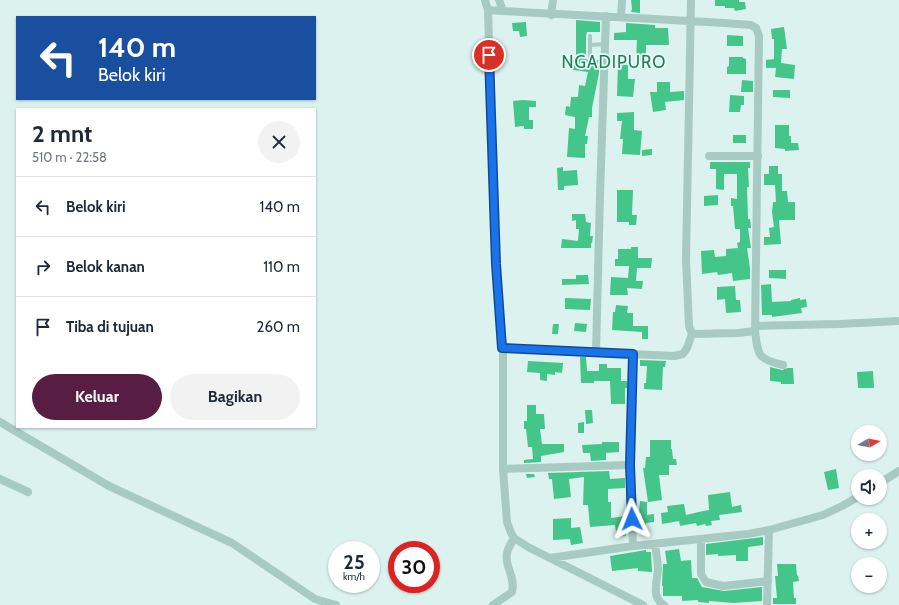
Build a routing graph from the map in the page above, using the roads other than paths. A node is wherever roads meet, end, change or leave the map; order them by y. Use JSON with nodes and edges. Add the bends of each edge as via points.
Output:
{"nodes":[{"id":1,"x":485,"y":0,"type":"edge"},
{"id":2,"x":499,"y":0,"type":"edge"},
{"id":3,"x":553,"y":0,"type":"edge"},
{"id":4,"x":622,"y":0,"type":"edge"},
{"id":5,"x":691,"y":0,"type":"edge"},
{"id":6,"x":488,"y":10,"type":"junction"},
{"id":7,"x":503,"y":11,"type":"junction"},
{"id":8,"x":551,"y":15,"type":"junction"},
{"id":9,"x":606,"y":16,"type":"junction"},
{"id":10,"x":622,"y":17,"type":"junction"},
{"id":11,"x":694,"y":20,"type":"junction"},
{"id":12,"x":590,"y":36,"type":"dead end"},
{"id":13,"x":606,"y":44,"type":"junction"},
{"id":14,"x":590,"y":45,"type":"junction"},
{"id":15,"x":590,"y":58,"type":"dead end"},
{"id":16,"x":709,"y":156,"type":"dead end"},
{"id":17,"x":758,"y":156,"type":"junction"},
{"id":18,"x":899,"y":321,"type":"edge"},
{"id":19,"x":755,"y":328,"type":"junction"},
{"id":20,"x":692,"y":334,"type":"junction"},
{"id":21,"x":502,"y":348,"type":"junction"},
{"id":22,"x":596,"y":352,"type":"junction"},
{"id":23,"x":633,"y":354,"type":"junction"},
{"id":24,"x":783,"y":365,"type":"dead end"},
{"id":25,"x":0,"y":422,"type":"edge"},
{"id":26,"x":630,"y":465,"type":"junction"},
{"id":27,"x":503,"y":468,"type":"junction"},
{"id":28,"x":899,"y":471,"type":"edge"},
{"id":29,"x":0,"y":479,"type":"edge"},
{"id":30,"x":887,"y":479,"type":"edge"},
{"id":31,"x":28,"y":492,"type":"dead end"},
{"id":32,"x":851,"y":501,"type":"edge"},
{"id":33,"x":769,"y":530,"type":"junction"},
{"id":34,"x":514,"y":538,"type":"junction"},
{"id":35,"x":701,"y":539,"type":"junction"},
{"id":36,"x":655,"y":544,"type":"junction"},
{"id":37,"x":633,"y":546,"type":"junction"},
{"id":38,"x":550,"y":558,"type":"junction"},
{"id":39,"x":768,"y":581,"type":"junction"},
{"id":40,"x":336,"y":605,"type":"edge"},
{"id":41,"x":493,"y":605,"type":"edge"},
{"id":42,"x":643,"y":605,"type":"edge"},
{"id":43,"x":664,"y":605,"type":"edge"},
{"id":44,"x":767,"y":605,"type":"edge"}],
"edges":[{"from":1,"to":6,"type":"street"},
{"from":2,"to":7,"type":"street"},
{"from":3,"to":8,"type":"street"},
{"from":4,"to":10,"type":"street"},
{"from":5,"to":11,"type":"street"},
{"from":6,"to":7,"type":"street"},
{"from":6,"to":21,"type":"street","via":[[496,264]]},
{"from":7,"to":8,"type":"street"},
{"from":8,"to":9,"type":"street"},
{"from":9,"to":10,"type":"street"},
{"from":9,"to":13,"type":"street"},
{"from":10,"to":11,"type":"street"},
{"from":11,"to":17,"type":"street","via":[[751,24],[756,28],[759,36]]},
{"from":11,"to":20,"type":"street","via":[[686,260],[689,326]]},
{"from":12,"to":14,"type":"lane"},
{"from":13,"to":14,"type":"lane"},
{"from":13,"to":22,"type":"street"},
{"from":14,"to":15,"type":"lane"},
{"from":16,"to":17,"type":"street"},
{"from":17,"to":19,"type":"street"},
{"from":18,"to":19,"type":"street"},
{"from":19,"to":20,"type":"street","via":[[738,333]]},
{"from":19,"to":24,"type":"street","via":[[758,351],[762,357],[769,362]]},
{"from":20,"to":23,"type":"street","via":[[683,354]]},
{"from":21,"to":22,"type":"street"},
{"from":21,"to":27,"type":"street"},
{"from":22,"to":23,"type":"street"},
{"from":23,"to":26,"type":"street"},
{"from":25,"to":40,"type":"street","via":[[115,489],[232,543],[315,599]]},
{"from":26,"to":27,"type":"street"},
{"from":26,"to":37,"type":"street"},
{"from":27,"to":34,"type":"street","via":[[507,522]]},
{"from":28,"to":30,"type":"street"},
{"from":29,"to":31,"type":"street"},
{"from":32,"to":33,"type":"street","via":[[823,515]]},
{"from":33,"to":35,"type":"street"},
{"from":33,"to":39,"type":"street"},
{"from":34,"to":38,"type":"street"},
{"from":34,"to":41,"type":"street","via":[[507,552],[507,559],[514,586],[512,592]]},
{"from":35,"to":36,"type":"street"},
{"from":35,"to":39,"type":"street","via":[[701,574],[706,582],[723,586]]},
{"from":36,"to":37,"type":"street"},
{"from":36,"to":43,"type":"street","via":[[658,570],[657,599]]},
{"from":37,"to":38,"type":"street"},
{"from":38,"to":42,"type":"street"},
{"from":39,"to":44,"type":"street"}]}
